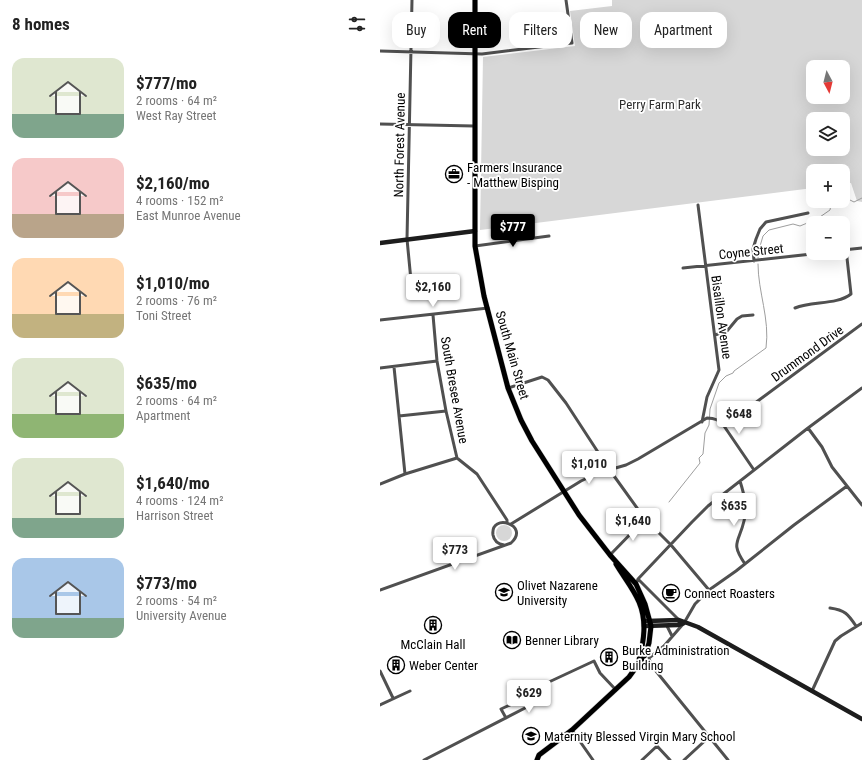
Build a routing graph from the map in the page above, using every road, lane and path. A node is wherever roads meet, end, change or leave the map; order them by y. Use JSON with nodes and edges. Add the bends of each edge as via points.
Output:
{"nodes":[{"id":1,"x":412,"y":0,"type":"edge"},
{"id":2,"x":475,"y":0,"type":"edge"},
{"id":3,"x":566,"y":0,"type":"edge"},
{"id":4,"x":380,"y":51,"type":"edge"},
{"id":5,"x":411,"y":52,"type":"junction"},
{"id":6,"x":475,"y":53,"type":"junction"},
{"id":7,"x":380,"y":124,"type":"edge"},
{"id":8,"x":410,"y":124,"type":"junction"},
{"id":9,"x":474,"y":126,"type":"junction"},
{"id":10,"x":698,"y":205,"type":"dead end"},
{"id":11,"x":808,"y":213,"type":"dead end"},
{"id":12,"x":475,"y":231,"type":"junction"},
{"id":13,"x":549,"y":236,"type":"dead end"},
{"id":14,"x":407,"y":239,"type":"junction"},
{"id":15,"x":380,"y":243,"type":"edge"},
{"id":16,"x":475,"y":246,"type":"junction"},
{"id":17,"x":862,"y":248,"type":"edge"},
{"id":18,"x":850,"y":249,"type":"edge"},
{"id":19,"x":806,"y":255,"type":"edge"},
{"id":20,"x":846,"y":260,"type":"edge"},
{"id":21,"x":754,"y":261,"type":"junction"},
{"id":22,"x":705,"y":266,"type":"junction"},
{"id":23,"x":683,"y":268,"type":"dead end"},
{"id":24,"x":412,"y":291,"type":"dead end"},
{"id":25,"x":488,"y":308,"type":"junction"},
{"id":26,"x":795,"y":308,"type":"dead end"},
{"id":27,"x":753,"y":314,"type":"dead end"},
{"id":28,"x":433,"y":315,"type":"junction"},
{"id":29,"x":380,"y":320,"type":"edge"},
{"id":30,"x":862,"y":324,"type":"edge"},
{"id":31,"x":715,"y":335,"type":"junction"},
{"id":32,"x":437,"y":361,"type":"junction"},
{"id":33,"x":394,"y":367,"type":"junction"},
{"id":34,"x":380,"y":368,"type":"edge"},
{"id":35,"x":508,"y":388,"type":"junction"},
{"id":36,"x":862,"y":388,"type":"edge"},
{"id":37,"x":446,"y":411,"type":"junction"},
{"id":38,"x":399,"y":416,"type":"junction"},
{"id":39,"x":702,"y":422,"type":"junction"},
{"id":40,"x":724,"y":426,"type":"junction"},
{"id":41,"x":808,"y":428,"type":"junction"},
{"id":42,"x":457,"y":458,"type":"junction"},
{"id":43,"x":608,"y":470,"type":"junction"},
{"id":44,"x":754,"y":470,"type":"junction"},
{"id":45,"x":405,"y":474,"type":"junction"},
{"id":46,"x":740,"y":481,"type":"junction"},
{"id":47,"x":380,"y":484,"type":"edge"},
{"id":48,"x":847,"y":486,"type":"junction"},
{"id":49,"x":564,"y":492,"type":"junction"},
{"id":50,"x":862,"y":506,"type":"edge"},
{"id":51,"x":645,"y":519,"type":"junction"},
{"id":52,"x":507,"y":522,"type":"junction"},
{"id":53,"x":511,"y":524,"type":"junction"},
{"id":54,"x":504,"y":545,"type":"junction"},
{"id":55,"x":671,"y":545,"type":"junction"},
{"id":56,"x":610,"y":555,"type":"junction"},
{"id":57,"x":745,"y":564,"type":"junction"},
{"id":58,"x":637,"y":582,"type":"junction"},
{"id":59,"x":380,"y":590,"type":"edge"},
{"id":60,"x":709,"y":590,"type":"junction"},
{"id":61,"x":830,"y":608,"type":"dead end"},
{"id":62,"x":679,"y":620,"type":"junction"},
{"id":63,"x":645,"y":622,"type":"junction"},
{"id":64,"x":684,"y":623,"type":"junction"},
{"id":65,"x":862,"y":624,"type":"edge"},
{"id":66,"x":650,"y":626,"type":"junction"},
{"id":67,"x":667,"y":626,"type":"junction"},
{"id":68,"x":856,"y":626,"type":"junction"},
{"id":69,"x":672,"y":636,"type":"junction"},
{"id":70,"x":638,"y":663,"type":"junction"},
{"id":71,"x":380,"y":671,"type":"edge"},
{"id":72,"x":616,"y":690,"type":"junction"},
{"id":73,"x":410,"y":691,"type":"dead end"},
{"id":74,"x":812,"y":691,"type":"junction"},
{"id":75,"x":393,"y":698,"type":"junction"},
{"id":76,"x":523,"y":699,"type":"junction"},
{"id":77,"x":380,"y":705,"type":"edge"},
{"id":78,"x":506,"y":718,"type":"junction"},
{"id":79,"x":862,"y":719,"type":"edge"},
{"id":80,"x":572,"y":730,"type":"junction"},
{"id":81,"x":708,"y":737,"type":"junction"},
{"id":82,"x":424,"y":760,"type":"edge"},
{"id":83,"x":537,"y":760,"type":"edge"},
{"id":84,"x":593,"y":760,"type":"edge"},
{"id":85,"x":642,"y":760,"type":"edge"},
{"id":86,"x":670,"y":760,"type":"edge"},
{"id":87,"x":684,"y":760,"type":"edge"},
{"id":88,"x":728,"y":760,"type":"edge"}],
"edges":[{"from":1,"to":5,"type":"street","name":"North Forest Avenue"},
{"from":2,"to":6,"type":"main road","name":"South Main Street"},
{"from":3,"to":6,"type":"street","via":[[572,43]]},
{"from":4,"to":5,"type":"street"},
{"from":5,"to":6,"type":"street"},
{"from":5,"to":8,"type":"street","name":"North Forest Avenue"},
{"from":6,"to":9,"type":"main road","name":"South Main Street"},
{"from":7,"to":8,"type":"street"},
{"from":8,"to":9,"type":"street"},
{"from":8,"to":14,"type":"street","name":"North Forest Avenue"},
{"from":9,"to":12,"type":"main road","name":"South Main Street"},
{"from":10,"to":22,"type":"street","name":"Bisaillon Avenue"},
{"from":11,"to":21,"type":"street","via":[[766,222],[760,229],[753,248]]},
{"from":12,"to":14,"type":"main road"},
{"from":12,"to":16,"type":"main road","name":"South Main Street"},
{"from":13,"to":16,"type":"street"},
{"from":14,"to":15,"type":"main road"},
{"from":14,"to":24,"type":"street","name":"North Forest Avenue"},
{"from":16,"to":25,"type":"main road","name":"South Main Street"},
{"from":17,"to":18,"type":"street"},
{"from":19,"to":21,"type":"street","name":"Coyne Street"},
{"from":20,"to":26,"type":"street","via":[[851,294],[845,298],[803,304]]},
{"from":21,"to":22,"type":"street","name":"Coyne Street"},
{"from":22,"to":23,"type":"street","name":"Coyne Street"},
{"from":22,"to":31,"type":"street","name":"Bisaillon Avenue"},
{"from":25,"to":28,"type":"street"},
{"from":25,"to":35,"type":"main road","name":"South Main Street"},
{"from":27,"to":31,"type":"street","via":[[742,316],[727,331]]},
{"from":28,"to":29,"type":"street"},
{"from":28,"to":32,"type":"street","name":"South Bresee Avenue"},
{"from":30,"to":40,"type":"street","name":"Drummond Drive"},
{"from":31,"to":39,"type":"street","name":"Bisaillon Avenue","via":[[719,370],[707,397]]},
{"from":32,"to":33,"type":"street"},
{"from":32,"to":37,"type":"street","name":"South Bresee Avenue"},
{"from":33,"to":34,"type":"street"},
{"from":33,"to":38,"type":"street"},
{"from":35,"to":43,"type":"street","via":[[542,377],[548,380],[566,402]]},
{"from":35,"to":49,"type":"main road","name":"South Main Street","via":[[521,420]]},
{"from":36,"to":41,"type":"street"},
{"from":37,"to":38,"type":"street"},
{"from":37,"to":42,"type":"street","name":"South Bresee Avenue"},
{"from":38,"to":45,"type":"street"},
{"from":39,"to":40,"type":"street","via":[[711,418],[719,420]]},
{"from":39,"to":43,"type":"street","via":[[638,459]]},
{"from":40,"to":44,"type":"street"},
{"from":41,"to":44,"type":"street"},
{"from":41,"to":48,"type":"street"},
{"from":42,"to":45,"type":"street"},
{"from":42,"to":52,"type":"street","name":"South Bresee Avenue","via":[[477,474]]},
{"from":43,"to":49,"type":"street","via":[[581,480]]},
{"from":43,"to":51,"type":"street"},
{"from":44,"to":46,"type":"street"},
{"from":45,"to":47,"type":"street"},
{"from":46,"to":55,"type":"street","via":[[692,522]]},
{"from":46,"to":57,"type":"street","via":[[745,520],[737,543],[737,552]]},
{"from":48,"to":50,"type":"street"},
{"from":48,"to":57,"type":"street"},
{"from":49,"to":53,"type":"street"},
{"from":49,"to":56,"type":"main road","name":"South Main Street"},
{"from":51,"to":55,"type":"street"},
{"from":51,"to":56,"type":"street"},
{"from":52,"to":53,"type":"street"},
{"from":52,"to":54,"type":"street","via":[[496,525],[493,532],[494,539]]},
{"from":53,"to":54,"type":"street","via":[[515,530],[515,537],[511,543]]},
{"from":54,"to":59,"type":"street"},
{"from":55,"to":58,"type":"street"},
{"from":55,"to":60,"type":"street"},
{"from":56,"to":58,"type":"main road","name":"South Main Street","via":[[631,579]]},
{"from":56,"to":63,"type":"main road","name":"South Main Street","via":[[639,602]]},
{"from":57,"to":60,"type":"street"},
{"from":58,"to":62,"type":"street","name":"South Main Street"},
{"from":58,"to":63,"type":"main road","name":"South Main Street","via":[[645,604]]},
{"from":60,"to":64,"type":"street","via":[[695,604]]},
{"from":61,"to":68,"type":"street","via":[[848,614]]},
{"from":62,"to":63,"type":"main road"},
{"from":62,"to":64,"type":"main road"},
{"from":63,"to":66,"type":"main road"},
{"from":63,"to":70,"type":"main road","via":[[643,646]]},
{"from":64,"to":67,"type":"main road"},
{"from":64,"to":69,"type":"street"},
{"from":64,"to":74,"type":"main road","via":[[698,627]]},
{"from":65,"to":68,"type":"street"},
{"from":66,"to":67,"type":"main road"},
{"from":66,"to":70,"type":"main road","via":[[649,643],[645,655]]},
{"from":67,"to":69,"type":"street"},
{"from":68,"to":74,"type":"street","via":[[835,641]]},
{"from":69,"to":81,"type":"street","via":[[649,661]]},
{"from":70,"to":72,"type":"main road"},
{"from":71,"to":75,"type":"street"},
{"from":72,"to":76,"type":"street","via":[[600,673],[594,661],[521,695]]},
{"from":72,"to":80,"type":"main road"},
{"from":73,"to":75,"type":"street"},
{"from":74,"to":79,"type":"main road"},
{"from":75,"to":77,"type":"street"},
{"from":76,"to":78,"type":"street","via":[[527,707]]},
{"from":76,"to":78,"type":"street","via":[[502,709]]},
{"from":78,"to":82,"type":"street"},
{"from":80,"to":83,"type":"main road","via":[[539,755]]},
{"from":80,"to":84,"type":"street"},
{"from":81,"to":87,"type":"street"},
{"from":81,"to":88,"type":"street"},
{"from":85,"to":86,"type":"street","via":[[657,746]]}]}
